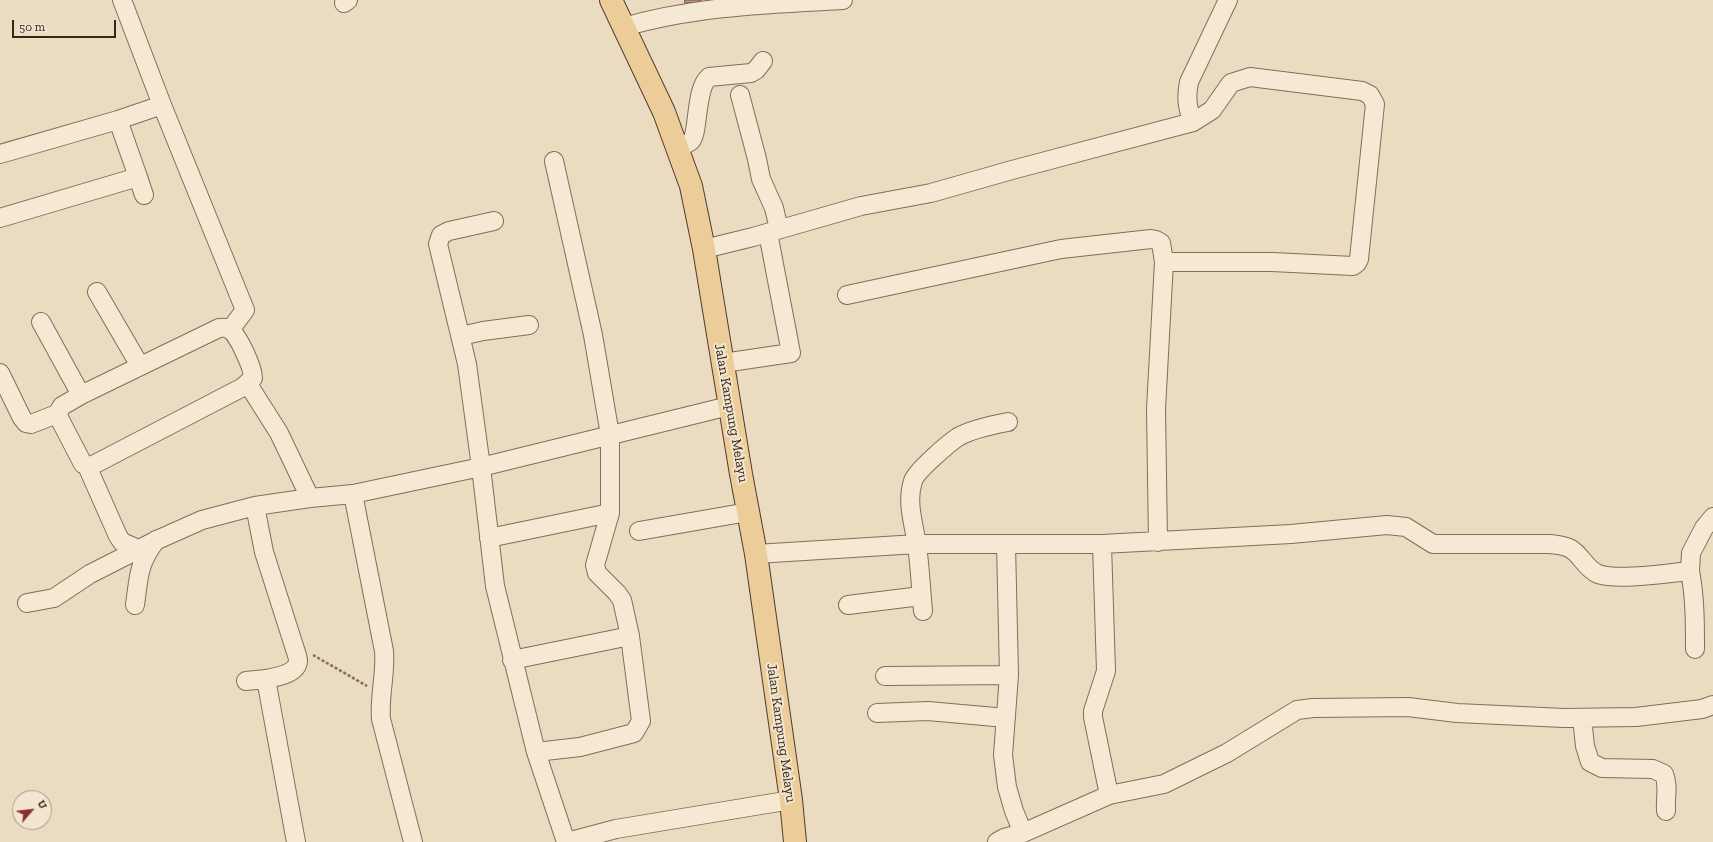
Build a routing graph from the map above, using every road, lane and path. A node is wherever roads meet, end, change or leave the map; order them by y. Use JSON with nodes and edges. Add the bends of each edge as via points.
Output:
{"nodes":[{"id":1,"x":122,"y":0,"type":"edge"},
{"id":2,"x":611,"y":0,"type":"edge"},
{"id":3,"x":843,"y":0,"type":"edge"},
{"id":4,"x":1228,"y":0,"type":"edge"},
{"id":5,"x":624,"y":28,"type":"junction"},
{"id":6,"x":763,"y":61,"type":"dead end"},
{"id":7,"x":740,"y":96,"type":"dead end"},
{"id":8,"x":162,"y":105,"type":"junction"},
{"id":9,"x":118,"y":120,"type":"junction"},
{"id":10,"x":1193,"y":122,"type":"junction"},
{"id":11,"x":677,"y":148,"type":"junction"},
{"id":12,"x":0,"y":154,"type":"edge"},
{"id":13,"x":554,"y":161,"type":"dead end"},
{"id":14,"x":138,"y":177,"type":"junction"},
{"id":15,"x":144,"y":195,"type":"dead end"},
{"id":16,"x":0,"y":218,"type":"edge"},
{"id":17,"x":494,"y":220,"type":"dead end"},
{"id":18,"x":773,"y":231,"type":"junction"},
{"id":19,"x":704,"y":249,"type":"junction"},
{"id":20,"x":1164,"y":262,"type":"junction"},
{"id":21,"x":97,"y":292,"type":"dead end"},
{"id":22,"x":847,"y":295,"type":"dead end"},
{"id":23,"x":41,"y":322,"type":"dead end"},
{"id":24,"x":529,"y":325,"type":"dead end"},
{"id":25,"x":230,"y":330,"type":"junction"},
{"id":26,"x":461,"y":336,"type":"junction"},
{"id":27,"x":723,"y":363,"type":"junction"},
{"id":28,"x":140,"y":366,"type":"junction"},
{"id":29,"x":0,"y":373,"type":"edge"},
{"id":30,"x":248,"y":384,"type":"junction"},
{"id":31,"x":81,"y":395,"type":"junction"},
{"id":32,"x":730,"y":406,"type":"junction"},
{"id":33,"x":57,"y":414,"type":"junction"},
{"id":34,"x":1008,"y":422,"type":"dead end"},
{"id":35,"x":610,"y":435,"type":"junction"},
{"id":36,"x":88,"y":466,"type":"junction"},
{"id":37,"x":481,"y":467,"type":"junction"},
{"id":38,"x":353,"y":494,"type":"junction"},
{"id":39,"x":310,"y":498,"type":"junction"},
{"id":40,"x":255,"y":506,"type":"junction"},
{"id":41,"x":748,"y":512,"type":"junction"},
{"id":42,"x":610,"y":513,"type":"junction"},
{"id":43,"x":1713,"y":517,"type":"edge"},
{"id":44,"x":639,"y":531,"type":"dead end"},
{"id":45,"x":489,"y":538,"type":"junction"},
{"id":46,"x":157,"y":540,"type":"junction"},
{"id":47,"x":1158,"y":542,"type":"junction"},
{"id":48,"x":917,"y":544,"type":"junction"},
{"id":49,"x":1006,"y":544,"type":"junction"},
{"id":50,"x":1102,"y":544,"type":"junction"},
{"id":51,"x":138,"y":549,"type":"junction"},
{"id":52,"x":756,"y":554,"type":"junction"},
{"id":53,"x":1690,"y":571,"type":"junction"},
{"id":54,"x":27,"y":603,"type":"dead end"},
{"id":55,"x":135,"y":604,"type":"dead end"},
{"id":56,"x":848,"y":605,"type":"dead end"},
{"id":57,"x":630,"y":636,"type":"junction"},
{"id":58,"x":294,"y":646,"type":"junction"},
{"id":59,"x":1695,"y":649,"type":"dead end"},
{"id":60,"x":512,"y":660,"type":"junction"},
{"id":61,"x":885,"y":676,"type":"dead end"},
{"id":62,"x":1009,"y":676,"type":"junction"},
{"id":63,"x":266,"y":679,"type":"junction"},
{"id":64,"x":246,"y":681,"type":"dead end"},
{"id":65,"x":382,"y":693,"type":"junction"},
{"id":66,"x":1713,"y":705,"type":"edge"},
{"id":67,"x":876,"y":713,"type":"dead end"},
{"id":68,"x":1006,"y":718,"type":"junction"},
{"id":69,"x":1582,"y":718,"type":"junction"},
{"id":70,"x":536,"y":752,"type":"junction"},
{"id":71,"x":1109,"y":795,"type":"junction"},
{"id":72,"x":791,"y":800,"type":"junction"},
{"id":73,"x":1666,"y":811,"type":"dead end"},
{"id":74,"x":1024,"y":833,"type":"junction"},
{"id":75,"x":296,"y":842,"type":"edge"},
{"id":76,"x":413,"y":842,"type":"edge"},
{"id":77,"x":567,"y":842,"type":"edge"},
{"id":78,"x":795,"y":842,"type":"edge"},
{"id":79,"x":997,"y":842,"type":"edge"}],
"edges":[{"from":1,"to":8,"type":"street"},
{"from":2,"to":5,"type":"main road","name":"Jalan Kampung Melayu"},
{"from":3,"to":5,"type":"street","via":[[715,10],[654,18]]},
{"from":4,"to":10,"type":"street","via":[[1190,82],[1187,95],[1188,111]]},
{"from":5,"to":11,"type":"main road","name":"Jalan Kampung Melayu","via":[[664,112]]},
{"from":6,"to":11,"type":"street","via":[[751,73],[709,77],[706,80],[698,106],[694,137],[690,142]]},
{"from":7,"to":18,"type":"street","via":[[761,179],[774,208]]},
{"from":8,"to":9,"type":"street"},
{"from":8,"to":25,"type":"street","via":[[245,310]]},
{"from":9,"to":12,"type":"street"},
{"from":9,"to":14,"type":"street"},
{"from":10,"to":18,"type":"street","via":[[931,193],[862,206]]},
{"from":10,"to":20,"type":"street","via":[[1212,110],[1231,83],[1250,77],[1362,91],[1370,95],[1374,104],[1359,259],[1352,266],[1272,262]]},
{"from":11,"to":19,"type":"main road","name":"Jalan Kampung Melayu","via":[[690,186]]},
{"from":13,"to":35,"type":"street","via":[[593,336]]},
{"from":14,"to":15,"type":"street"},
{"from":14,"to":16,"type":"street"},
{"from":17,"to":26,"type":"street","via":[[448,231],[441,236],[438,244]]},
{"from":18,"to":19,"type":"street"},
{"from":18,"to":27,"type":"street","via":[[791,353]]},
{"from":19,"to":27,"type":"main road","name":"Jalan Kampung Melayu"},
{"from":20,"to":22,"type":"street","via":[[1161,243],[1150,239],[1061,249]]},
{"from":20,"to":47,"type":"street","via":[[1156,409]]},
{"from":21,"to":28,"type":"street"},
{"from":23,"to":31,"type":"street"},
{"from":24,"to":26,"type":"street"},
{"from":25,"to":28,"type":"street","via":[[219,328]]},
{"from":25,"to":30,"type":"street","via":[[253,372],[253,378]]},
{"from":26,"to":37,"type":"street"},
{"from":27,"to":32,"type":"main road","name":"Jalan Kampung Melayu"},
{"from":28,"to":31,"type":"street"},
{"from":29,"to":33,"type":"street","via":[[26,423],[31,424]]},
{"from":30,"to":36,"type":"street"},
{"from":30,"to":39,"type":"street","via":[[279,433]]},
{"from":31,"to":33,"type":"street","via":[[62,406]]},
{"from":32,"to":35,"type":"street"},
{"from":32,"to":41,"type":"main road","name":"Jalan Kampung Melayu"},
{"from":33,"to":36,"type":"street","via":[[83,464]]},
{"from":34,"to":48,"type":"street","via":[[958,437],[921,469],[913,481],[910,499]]},
{"from":35,"to":37,"type":"street"},
{"from":35,"to":42,"type":"street"},
{"from":36,"to":51,"type":"street","via":[[118,536],[122,542]]},
{"from":37,"to":38,"type":"street"},
{"from":37,"to":45,"type":"street"},
{"from":38,"to":39,"type":"street"},
{"from":38,"to":65,"type":"street","via":[[383,641],[385,661]]},
{"from":39,"to":40,"type":"street"},
{"from":40,"to":46,"type":"street","via":[[202,520]]},
{"from":40,"to":58,"type":"street","via":[[264,552]]},
{"from":41,"to":44,"type":"street"},
{"from":41,"to":52,"type":"main road","name":"Jalan Kampung Melayu"},
{"from":42,"to":45,"type":"street"},
{"from":42,"to":57,"type":"street","via":[[595,565],[597,573],[622,600]]},
{"from":43,"to":53,"type":"street","via":[[1690,553]]},
{"from":45,"to":60,"type":"street","via":[[495,586]]},
{"from":46,"to":51,"type":"street"},
{"from":46,"to":55,"type":"street","via":[[142,561]]},
{"from":47,"to":50,"type":"street"},
{"from":47,"to":53,"type":"street","via":[[1387,526],[1406,527],[1433,544],[1562,546],[1576,553],[1591,570],[1605,576]]},
{"from":48,"to":49,"type":"street"},
{"from":48,"to":52,"type":"street"},
{"from":48,"to":56,"type":"street","via":[[922,604]]},
{"from":49,"to":50,"type":"street"},
{"from":49,"to":62,"type":"street"},
{"from":50,"to":71,"type":"street","via":[[1106,671],[1093,717]]},
{"from":51,"to":54,"type":"street","via":[[90,574],[54,598]]},
{"from":52,"to":72,"type":"main road","name":"Jalan Kampung Melayu"},
{"from":53,"to":59,"type":"street","via":[[1696,615]]},
{"from":57,"to":60,"type":"street"},
{"from":57,"to":70,"type":"street","via":[[641,721],[634,733],[580,746]]},
{"from":58,"to":63,"type":"street","via":[[298,662],[296,667],[288,673]]},
{"from":58,"to":65,"type":"path"},
{"from":60,"to":70,"type":"street"},
{"from":61,"to":62,"type":"street"},
{"from":62,"to":68,"type":"street"},
{"from":63,"to":64,"type":"street"},
{"from":63,"to":75,"type":"street"},
{"from":65,"to":76,"type":"street","via":[[381,719]]},
{"from":66,"to":69,"type":"street","via":[[1702,709],[1636,717]]},
{"from":67,"to":68,"type":"street","via":[[928,712]]},
{"from":68,"to":74,"type":"street","via":[[1003,755],[1007,787]]},
{"from":69,"to":71,"type":"street","via":[[1457,713],[1408,707],[1297,710],[1228,753],[1164,784]]},
{"from":69,"to":73,"type":"street","via":[[1584,746],[1590,762],[1602,768],[1653,769],[1664,774],[1668,782]]},
{"from":70,"to":77,"type":"street"},
{"from":71,"to":74,"type":"street"},
{"from":72,"to":77,"type":"street","via":[[616,828]]},
{"from":72,"to":78,"type":"main road","name":"Jalan Kampung Melayu"},
{"from":74,"to":79,"type":"street"}]}
